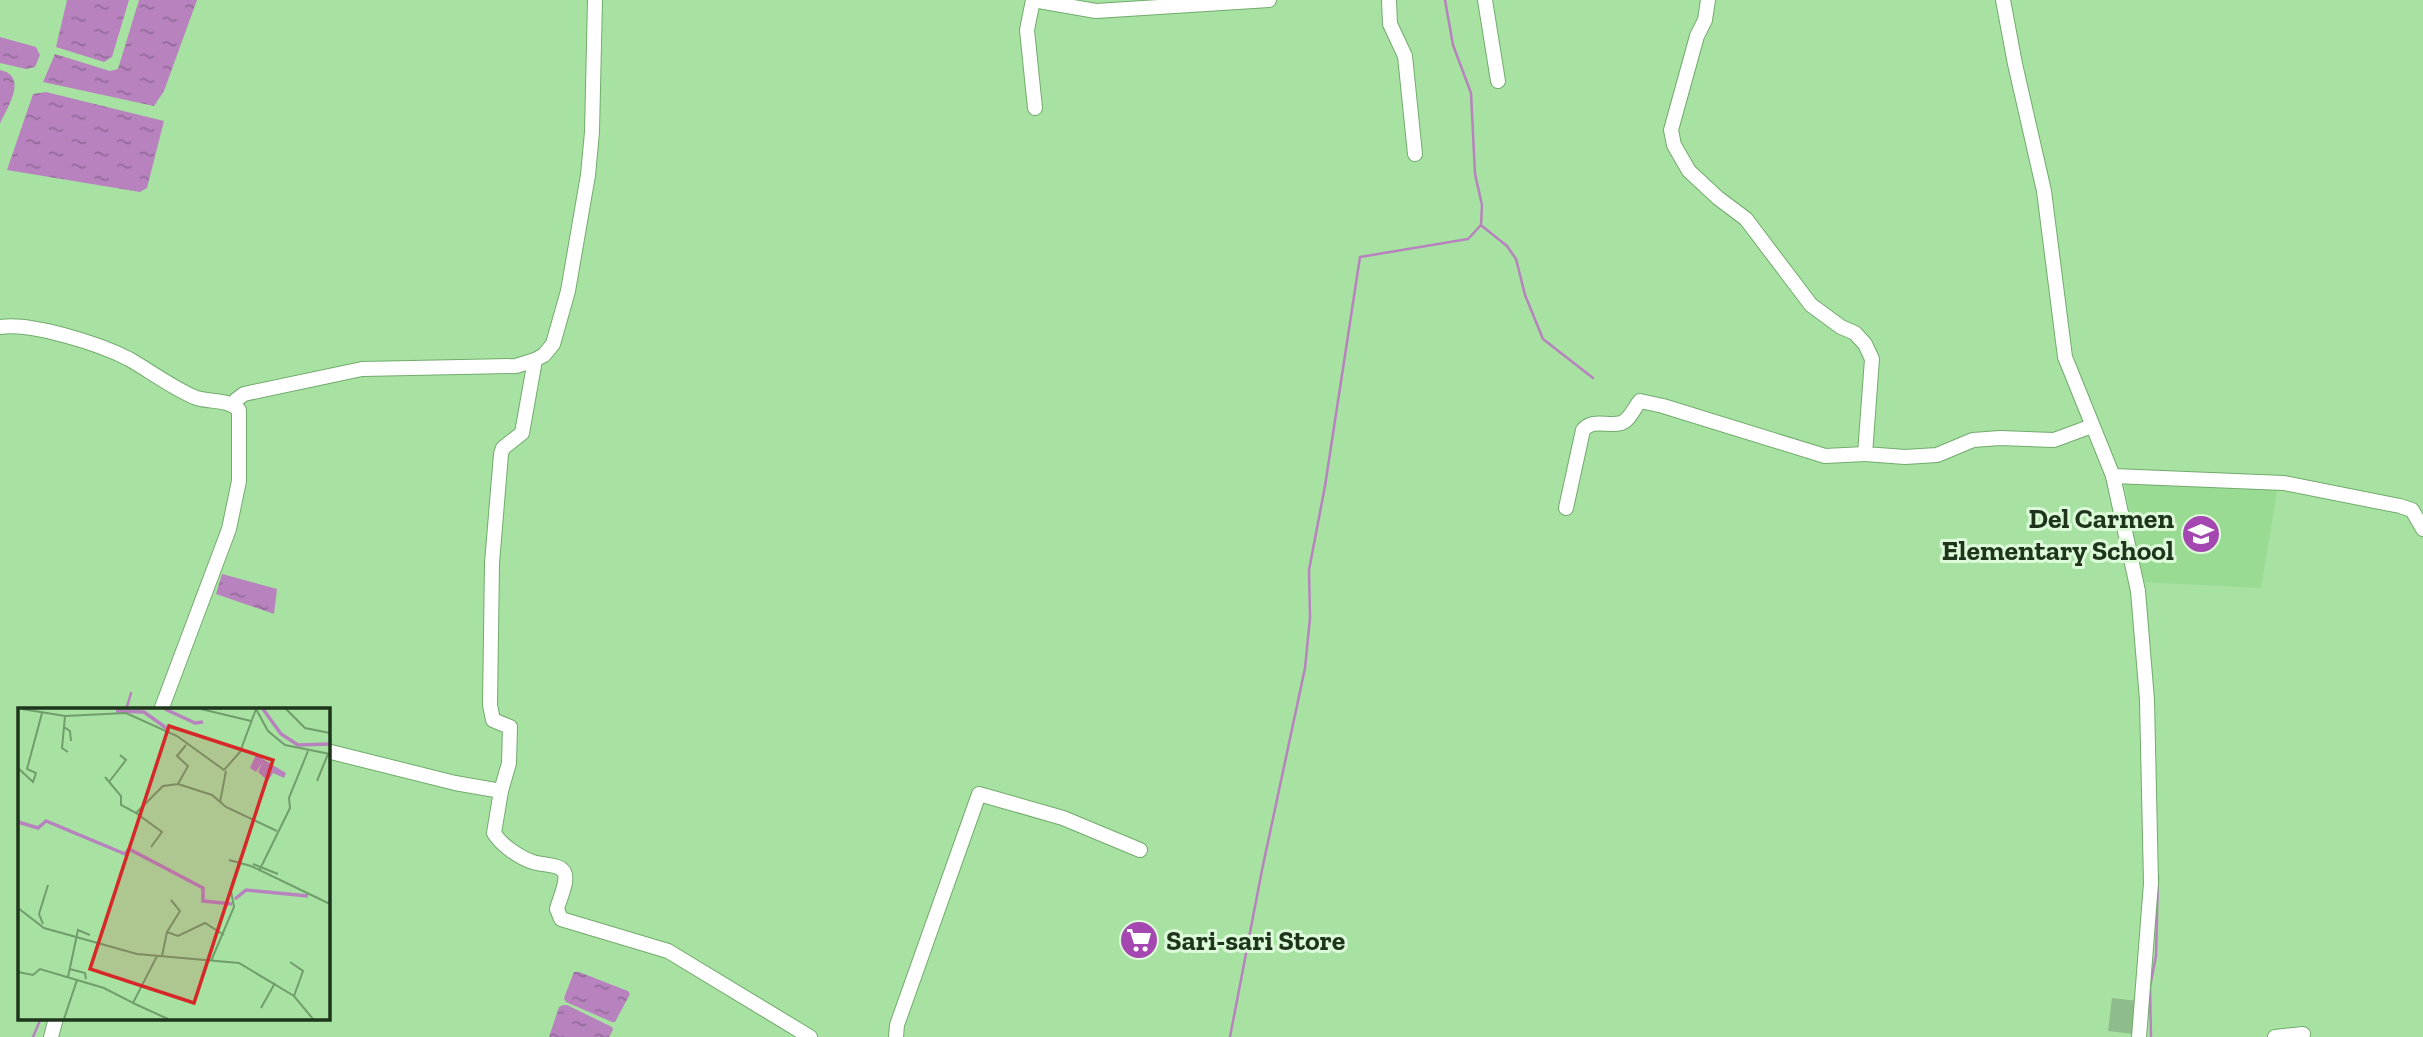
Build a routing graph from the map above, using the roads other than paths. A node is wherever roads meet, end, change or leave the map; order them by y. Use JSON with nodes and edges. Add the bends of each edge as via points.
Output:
{"nodes":[{"id":1,"x":595,"y":0,"type":"edge"},
{"id":2,"x":1033,"y":0,"type":"edge"},
{"id":3,"x":1269,"y":0,"type":"edge"},
{"id":4,"x":1389,"y":0,"type":"edge"},
{"id":5,"x":1485,"y":0,"type":"edge"},
{"id":6,"x":1709,"y":0,"type":"edge"},
{"id":7,"x":2003,"y":0,"type":"edge"},
{"id":8,"x":1498,"y":81,"type":"dead end"},
{"id":9,"x":1035,"y":108,"type":"dead end"},
{"id":10,"x":1415,"y":155,"type":"dead end"},
{"id":11,"x":0,"y":327,"type":"edge"},
{"id":12,"x":535,"y":360,"type":"junction"},
{"id":13,"x":220,"y":402,"type":"junction"},
{"id":14,"x":2092,"y":426,"type":"junction"},
{"id":15,"x":1865,"y":454,"type":"junction"},
{"id":16,"x":2113,"y":476,"type":"junction"},
{"id":17,"x":1566,"y":508,"type":"dead end"},
{"id":18,"x":2423,"y":529,"type":"edge"},
{"id":19,"x":162,"y":708,"type":"edge"},
{"id":20,"x":329,"y":752,"type":"edge"},
{"id":21,"x":501,"y":791,"type":"junction"},
{"id":22,"x":1140,"y":850,"type":"dead end"},
{"id":23,"x":55,"y":1020,"type":"edge"},
{"id":24,"x":2304,"y":1034,"type":"dead end"},
{"id":25,"x":51,"y":1037,"type":"edge"},
{"id":26,"x":810,"y":1037,"type":"edge"},
{"id":27,"x":896,"y":1037,"type":"edge"},
{"id":28,"x":2139,"y":1037,"type":"edge"},
{"id":29,"x":2275,"y":1037,"type":"edge"}],
"edges":[{"from":1,"to":12,"type":"street","via":[[588,175],[568,291],[553,344]]},
{"from":2,"to":3,"type":"street","via":[[1096,11]]},
{"from":2,"to":9,"type":"street","via":[[1027,30]]},
{"from":4,"to":10,"type":"street","via":[[1390,24],[1405,57]]},
{"from":5,"to":8,"type":"street"},
{"from":6,"to":15,"type":"street","via":[[1671,137],[1689,171],[1746,219],[1811,305],[1865,344],[1872,359]]},
{"from":7,"to":14,"type":"street","via":[[2044,191],[2065,357]]},
{"from":11,"to":13,"type":"street","via":[[37,328],[110,351],[195,397]]},
{"from":12,"to":13,"type":"street","via":[[516,366],[345,371]]},
{"from":12,"to":21,"type":"street","via":[[522,433],[501,454],[492,562],[490,705],[493,720],[510,727],[509,763]]},
{"from":13,"to":19,"type":"street","via":[[239,410],[239,481],[229,529]]},
{"from":14,"to":15,"type":"street","via":[[2054,440],[1973,440],[1937,455]]},
{"from":14,"to":16,"type":"street"},
{"from":15,"to":17,"type":"street","via":[[1825,456],[1640,401],[1622,423],[1593,423],[1583,430]]},
{"from":16,"to":18,"type":"street","via":[[2284,483],[2400,506],[2412,510]]},
{"from":16,"to":28,"type":"street","via":[[2138,591],[2147,700],[2151,883]]},
{"from":20,"to":21,"type":"street"},
{"from":21,"to":26,"type":"street","via":[[494,834],[531,862],[564,872],[556,909],[561,919],[668,951]]},
{"from":22,"to":27,"type":"street","via":[[1063,818],[979,794]]},
{"from":23,"to":25,"type":"street"},
{"from":24,"to":29,"type":"street"}]}
